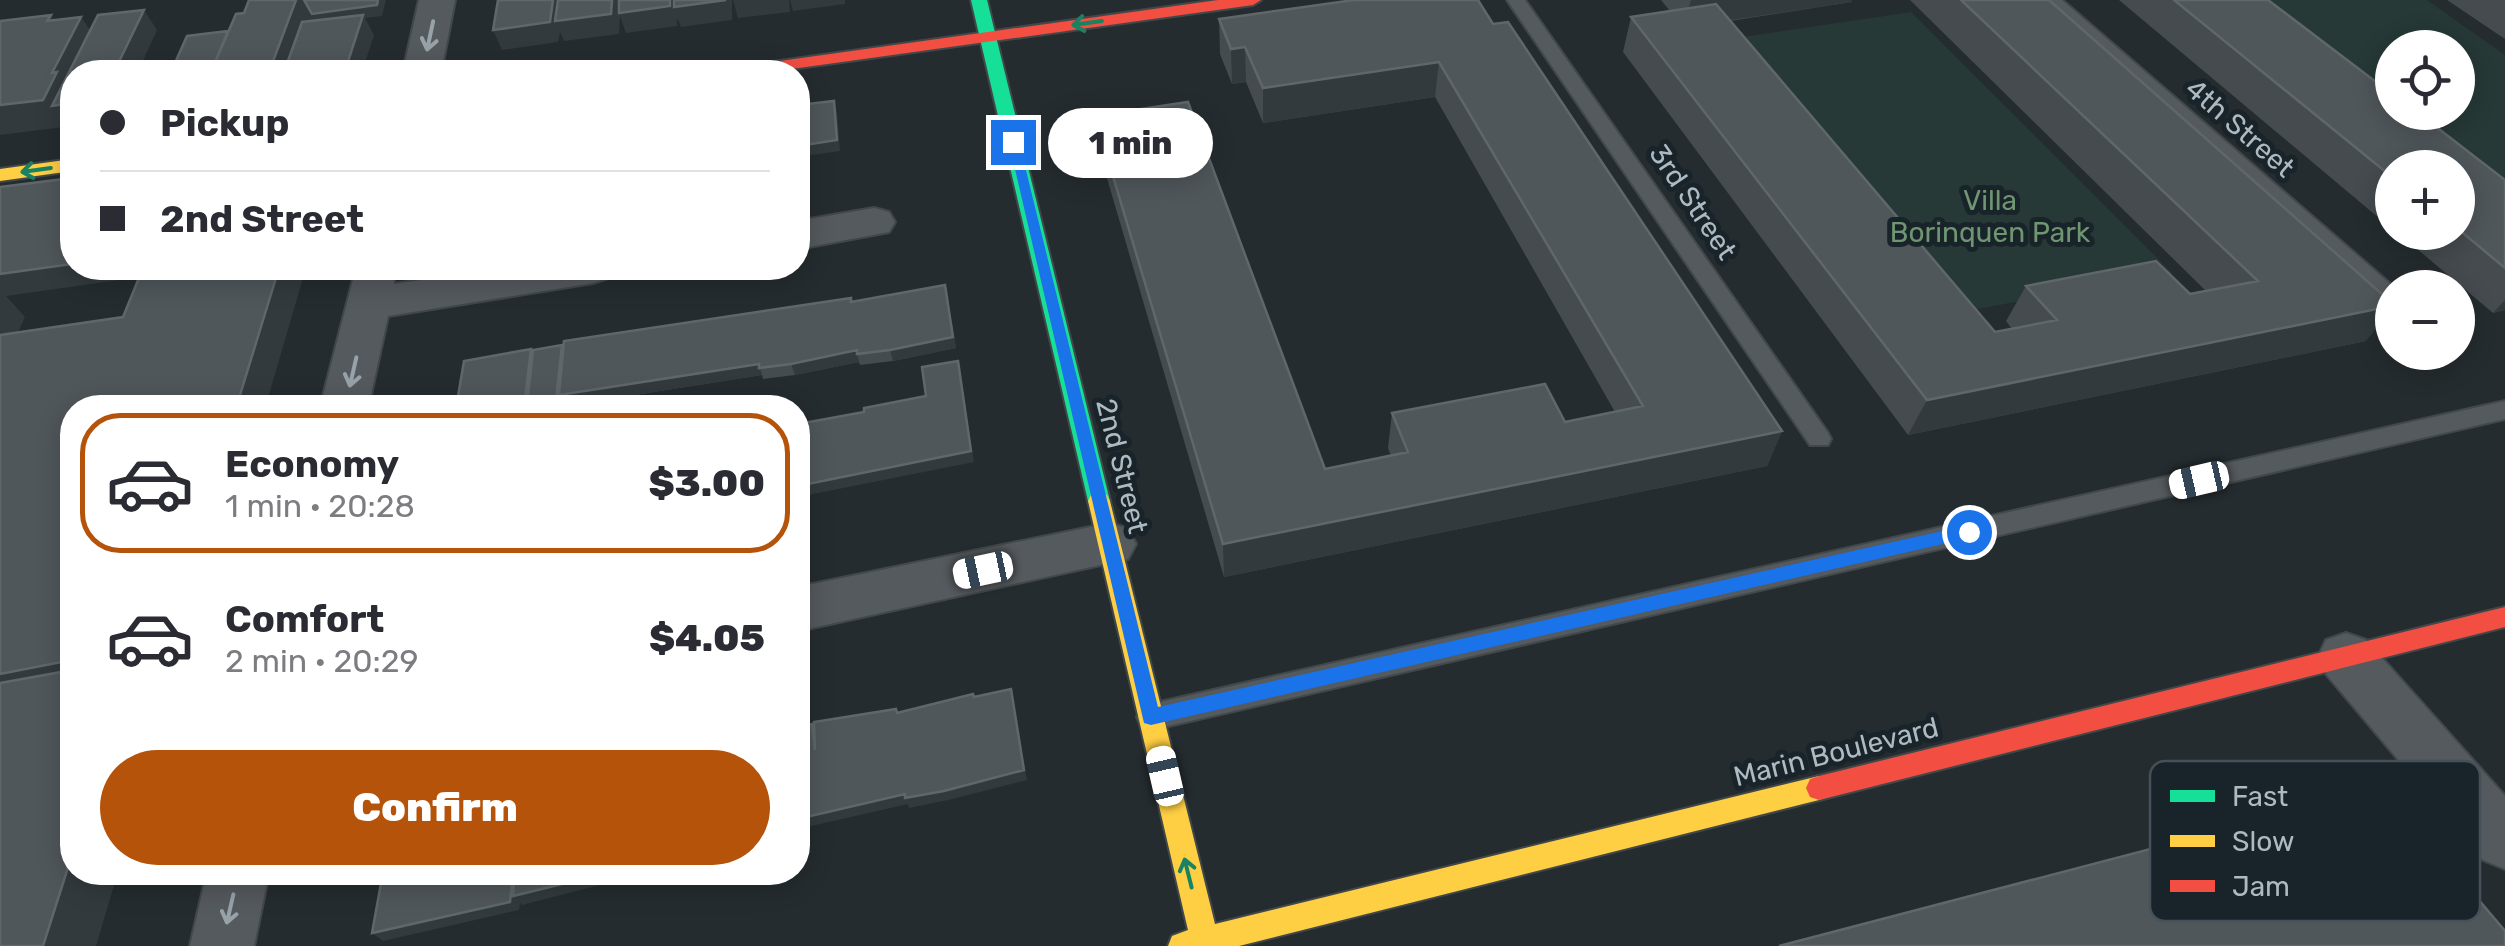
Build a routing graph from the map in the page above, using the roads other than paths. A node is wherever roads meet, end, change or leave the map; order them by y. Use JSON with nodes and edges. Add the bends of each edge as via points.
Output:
{"nodes":[{"id":1,"x":437,"y":0,"type":"edge"},
{"id":2,"x":980,"y":0,"type":"edge"},
{"id":3,"x":1253,"y":0,"type":"edge"},
{"id":4,"x":1516,"y":0,"type":"edge"},
{"id":5,"x":2051,"y":0,"type":"edge"},
{"id":6,"x":988,"y":37,"type":"junction"},
{"id":7,"x":424,"y":60,"type":"edge"},
{"id":8,"x":810,"y":62,"type":"edge"},
{"id":9,"x":60,"y":167,"type":"edge"},
{"id":10,"x":0,"y":176,"type":"edge"},
{"id":11,"x":874,"y":222,"type":"dead end"},
{"id":12,"x":810,"y":232,"type":"edge"},
{"id":13,"x":446,"y":280,"type":"edge"},
{"id":14,"x":2375,"y":283,"type":"edge"},
{"id":15,"x":372,"y":286,"type":"edge"},
{"id":16,"x":347,"y":395,"type":"edge"},
{"id":17,"x":2505,"y":410,"type":"edge"},
{"id":18,"x":1819,"y":439,"type":"dead end"},
{"id":19,"x":1110,"y":544,"type":"junction"},
{"id":20,"x":810,"y":607,"type":"edge"},
{"id":21,"x":2505,"y":617,"type":"edge"},
{"id":22,"x":2346,"y":657,"type":"junction"},
{"id":23,"x":1151,"y":717,"type":"junction"},
{"id":24,"x":2436,"y":761,"type":"edge"},
{"id":25,"x":2480,"y":811,"type":"edge"},
{"id":26,"x":2505,"y":840,"type":"edge"},
{"id":27,"x":235,"y":885,"type":"edge"},
{"id":28,"x":1197,"y":944,"type":"edge"},
{"id":29,"x":222,"y":946,"type":"edge"}],
"edges":[{"from":1,"to":7,"type":"street","one_way":true},
{"from":2,"to":6,"type":"street","name":"2nd Street"},
{"from":3,"to":6,"type":"street","one_way":true},
{"from":4,"to":18,"type":"lane","name":"3rd Street"},
{"from":5,"to":14,"type":"lane","name":"4th Street"},
{"from":6,"to":8,"type":"street"},
{"from":6,"to":19,"type":"street","name":"2nd Street"},
{"from":9,"to":10,"type":"street","one_way":true},
{"from":11,"to":12,"type":"street"},
{"from":13,"to":15,"type":"street"},
{"from":15,"to":16,"type":"street","one_way":true},
{"from":17,"to":23,"type":"lane"},
{"from":19,"to":20,"type":"street"},
{"from":19,"to":23,"type":"street","name":"2nd Street"},
{"from":21,"to":22,"type":"street","name":"Marin Boulevard"},
{"from":22,"to":24,"type":"street"},
{"from":22,"to":28,"type":"street","name":"Marin Boulevard"},
{"from":28,"to":23,"type":"street","name":"2nd Street","one_way":true},
{"from":25,"to":26,"type":"street"},
{"from":27,"to":29,"type":"street","one_way":true}]}
